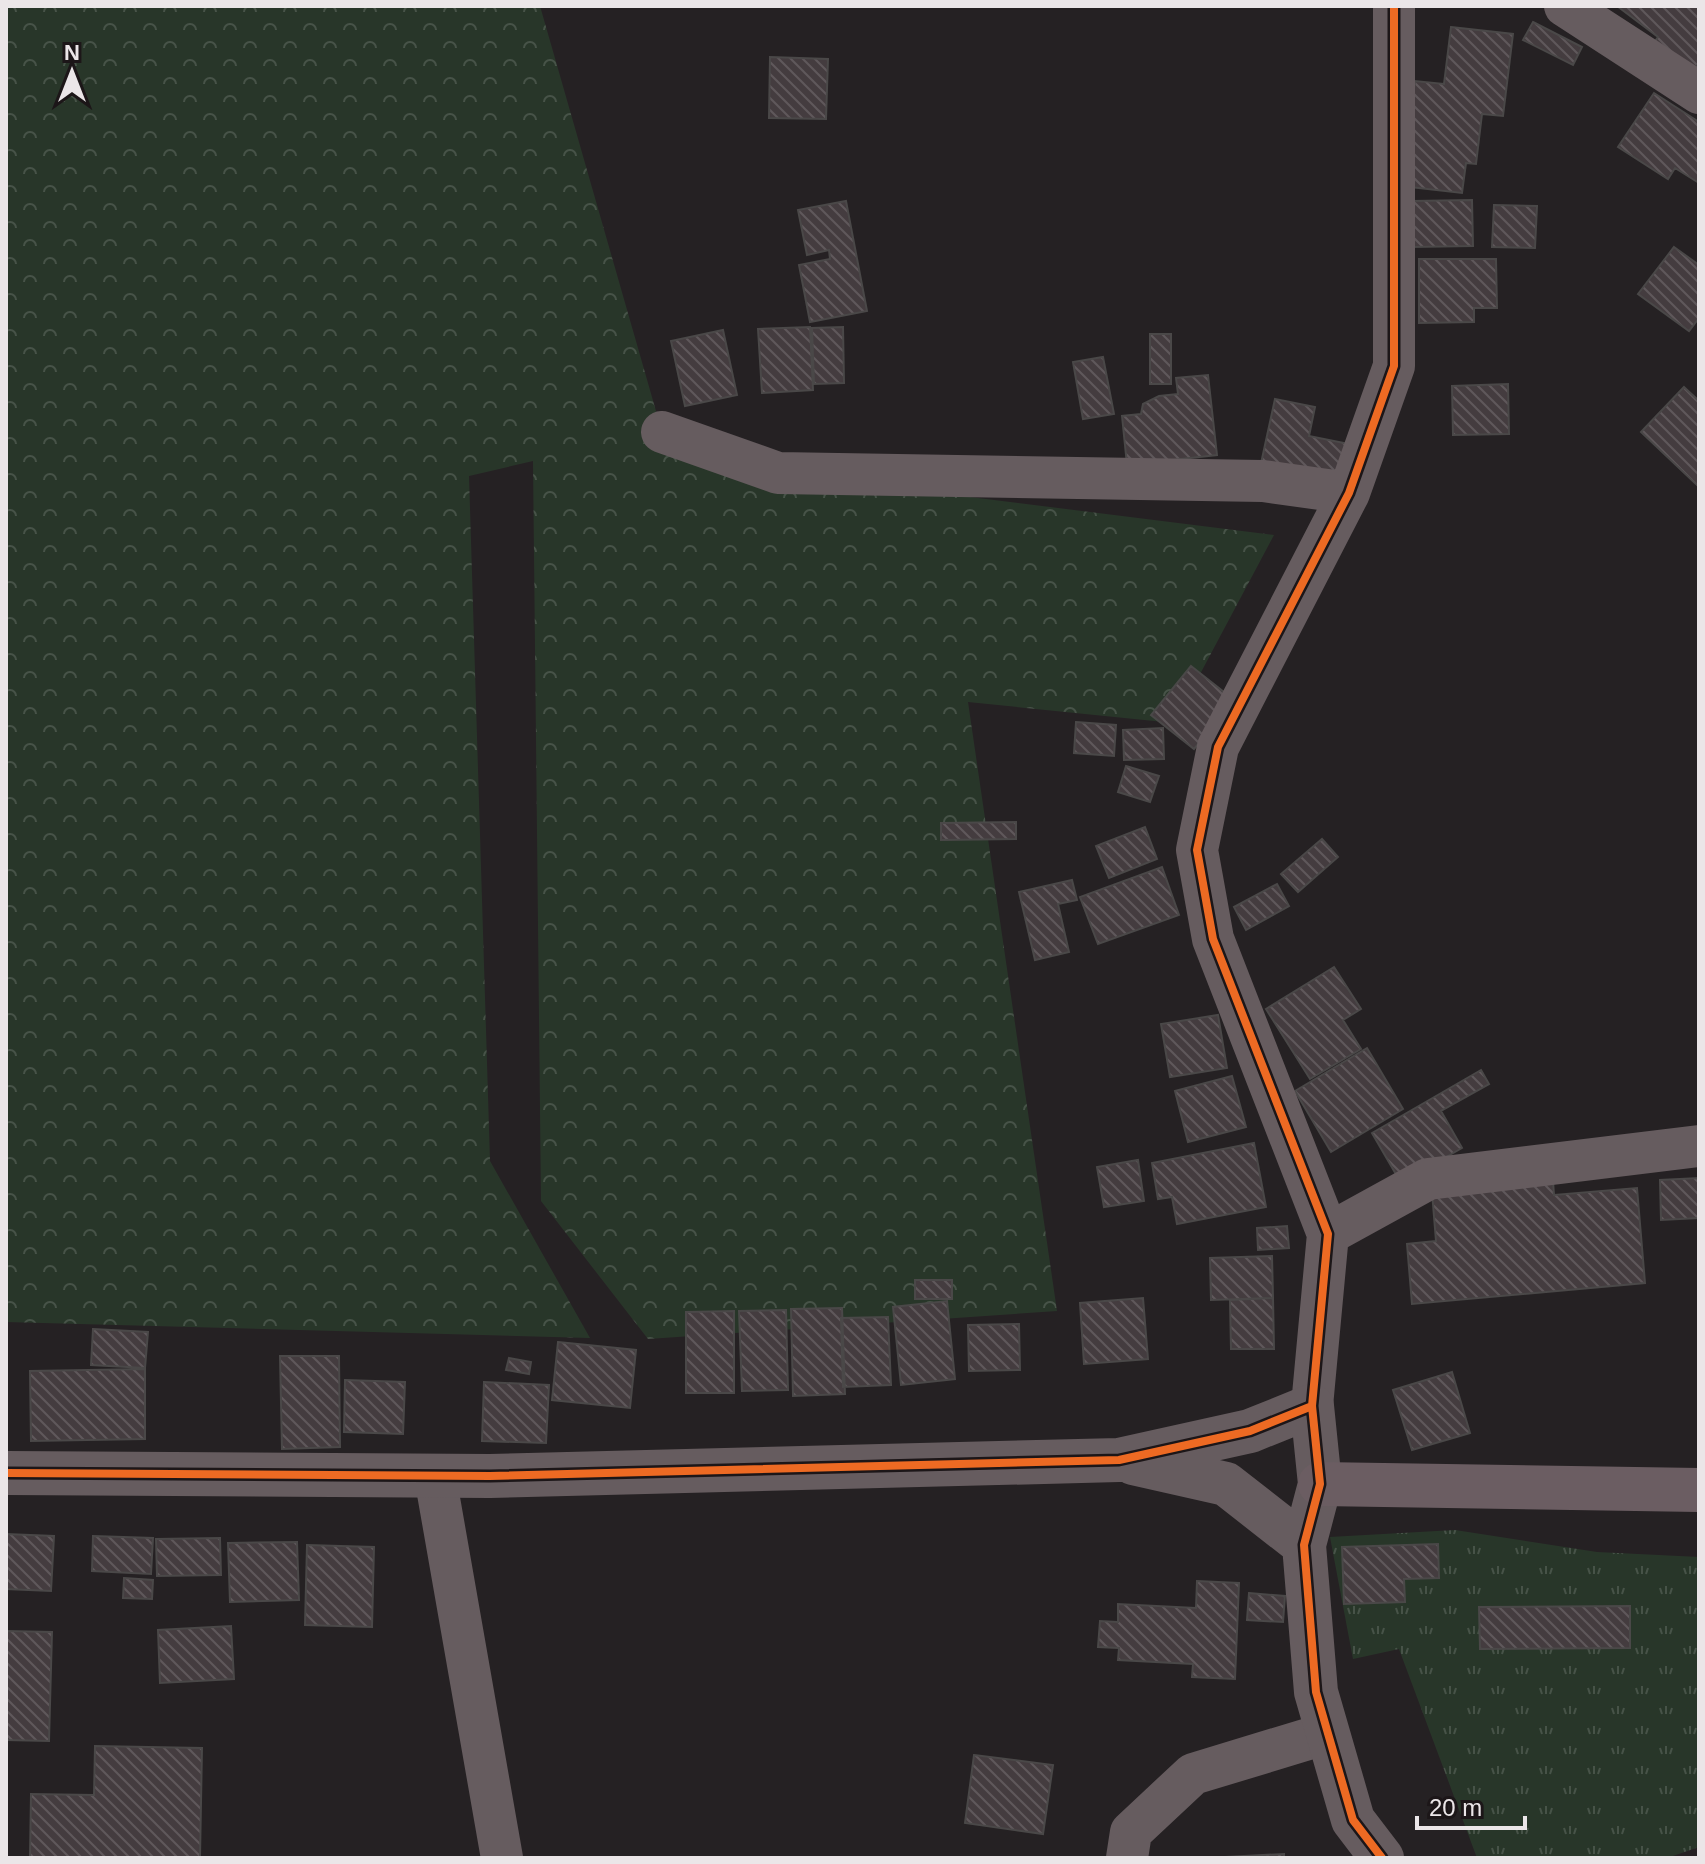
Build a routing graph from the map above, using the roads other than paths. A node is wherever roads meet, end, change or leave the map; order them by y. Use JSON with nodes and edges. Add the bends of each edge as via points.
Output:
{"nodes":[{"id":1,"x":1394,"y":6,"type":"edge"},
{"id":2,"x":1565,"y":6,"type":"edge"},
{"id":3,"x":1699,"y":93,"type":"edge"},
{"id":4,"x":662,"y":432,"type":"dead end"},
{"id":5,"x":1349,"y":493,"type":"junction"},
{"id":6,"x":1699,"y":1146,"type":"edge"},
{"id":7,"x":1328,"y":1234,"type":"junction"},
{"id":8,"x":1312,"y":1406,"type":"junction"},
{"id":9,"x":1119,"y":1460,"type":"junction"},
{"id":10,"x":6,"y":1473,"type":"edge"},
{"id":11,"x":435,"y":1476,"type":"junction"},
{"id":12,"x":1320,"y":1484,"type":"junction"},
{"id":13,"x":1699,"y":1490,"type":"edge"},
{"id":14,"x":1304,"y":1545,"type":"junction"},
{"id":15,"x":1328,"y":1733,"type":"junction"},
{"id":16,"x":502,"y":1858,"type":"edge"},
{"id":17,"x":1127,"y":1858,"type":"edge"},
{"id":18,"x":1382,"y":1858,"type":"edge"}],
"edges":[{"from":1,"to":5,"type":"street","via":[[1394,366]]},
{"from":2,"to":3,"type":"street"},
{"from":4,"to":5,"type":"street","via":[[778,473],[1263,481]]},
{"from":5,"to":7,"type":"street","via":[[1218,747],[1197,850],[1213,939]]},
{"from":6,"to":7,"type":"street","via":[[1428,1179]]},
{"from":7,"to":8,"type":"street"},
{"from":8,"to":9,"type":"street","via":[[1250,1431]]},
{"from":8,"to":12,"type":"street"},
{"from":9,"to":11,"type":"street"},
{"from":9,"to":14,"type":"street","via":[[1226,1484]]},
{"from":10,"to":11,"type":"street"},
{"from":11,"to":16,"type":"street"},
{"from":12,"to":13,"type":"main road"},
{"from":12,"to":14,"type":"street"},
{"from":14,"to":15,"type":"street","via":[[1316,1692]]},
{"from":15,"to":17,"type":"street","via":[[1193,1774],[1131,1832]]},
{"from":15,"to":18,"type":"street","via":[[1353,1820]]}]}
